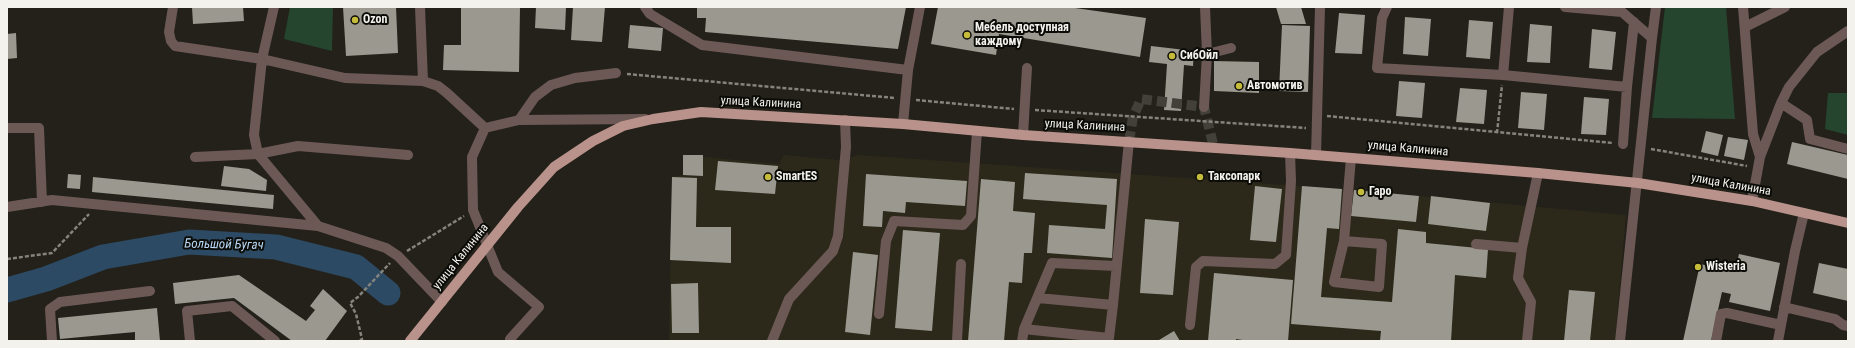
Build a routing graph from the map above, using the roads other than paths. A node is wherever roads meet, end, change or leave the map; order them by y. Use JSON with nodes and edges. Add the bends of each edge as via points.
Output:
{"nodes":[{"id":1,"x":173,"y":7,"type":"edge"},
{"id":2,"x":274,"y":7,"type":"edge"},
{"id":3,"x":420,"y":7,"type":"edge"},
{"id":4,"x":645,"y":7,"type":"edge"},
{"id":5,"x":920,"y":7,"type":"edge"},
{"id":6,"x":1205,"y":7,"type":"edge"},
{"id":7,"x":1320,"y":7,"type":"edge"},
{"id":8,"x":1387,"y":7,"type":"edge"},
{"id":9,"x":1509,"y":7,"type":"edge"},
{"id":10,"x":1565,"y":7,"type":"edge"},
{"id":11,"x":1656,"y":7,"type":"edge"},
{"id":12,"x":1743,"y":7,"type":"edge"},
{"id":13,"x":1785,"y":7,"type":"edge"},
{"id":14,"x":1625,"y":10,"type":"edge"},
{"id":15,"x":1634,"y":22,"type":"junction"},
{"id":16,"x":1745,"y":27,"type":"junction"},
{"id":17,"x":1848,"y":31,"type":"edge"},
{"id":18,"x":1652,"y":38,"type":"junction"},
{"id":19,"x":1231,"y":48,"type":"dead end"},
{"id":20,"x":1207,"y":54,"type":"junction"},
{"id":21,"x":262,"y":59,"type":"junction"},
{"id":22,"x":1027,"y":68,"type":"dead end"},
{"id":23,"x":908,"y":70,"type":"junction"},
{"id":24,"x":616,"y":73,"type":"road end"},
{"id":25,"x":1503,"y":75,"type":"junction"},
{"id":26,"x":423,"y":81,"type":"junction"},
{"id":27,"x":1627,"y":87,"type":"junction"},
{"id":28,"x":1780,"y":103,"type":"junction"},
{"id":29,"x":1204,"y":107,"type":"dead end"},
{"id":30,"x":653,"y":119,"type":"junction"},
{"id":31,"x":519,"y":120,"type":"junction"},
{"id":32,"x":845,"y":120,"type":"junction"},
{"id":33,"x":902,"y":124,"type":"junction"},
{"id":34,"x":7,"y":128,"type":"edge"},
{"id":35,"x":485,"y":128,"type":"junction"},
{"id":36,"x":977,"y":131,"type":"junction"},
{"id":37,"x":1023,"y":135,"type":"junction"},
{"id":38,"x":1129,"y":141,"type":"junction"},
{"id":39,"x":1623,"y":144,"type":"road end"},
{"id":40,"x":1848,"y":148,"type":"edge"},
{"id":41,"x":1290,"y":153,"type":"junction"},
{"id":42,"x":258,"y":154,"type":"junction"},
{"id":43,"x":408,"y":155,"type":"dead end"},
{"id":44,"x":1316,"y":155,"type":"junction"},
{"id":45,"x":194,"y":157,"type":"dead end"},
{"id":46,"x":1760,"y":157,"type":"junction"},
{"id":47,"x":1351,"y":158,"type":"junction"},
{"id":48,"x":1538,"y":173,"type":"junction"},
{"id":49,"x":1638,"y":183,"type":"junction"},
{"id":50,"x":1752,"y":201,"type":"junction"},
{"id":51,"x":42,"y":202,"type":"junction"},
{"id":52,"x":7,"y":207,"type":"edge"},
{"id":53,"x":1804,"y":213,"type":"junction"},
{"id":54,"x":1848,"y":223,"type":"edge"},
{"id":55,"x":318,"y":226,"type":"junction"},
{"id":56,"x":1344,"y":241,"type":"junction"},
{"id":57,"x":1476,"y":244,"type":"dead end"},
{"id":58,"x":486,"y":246,"type":"junction"},
{"id":59,"x":1522,"y":248,"type":"junction"},
{"id":60,"x":961,"y":264,"type":"dead end"},
{"id":61,"x":1116,"y":266,"type":"junction"},
{"id":62,"x":150,"y":291,"type":"dead end"},
{"id":63,"x":1038,"y":298,"type":"junction"},
{"id":64,"x":442,"y":302,"type":"junction"},
{"id":65,"x":1113,"y":305,"type":"junction"},
{"id":66,"x":1784,"y":307,"type":"junction"},
{"id":67,"x":879,"y":314,"type":"dead end"},
{"id":68,"x":1190,"y":325,"type":"dead end"},
{"id":69,"x":1781,"y":325,"type":"junction"},
{"id":70,"x":1848,"y":326,"type":"edge"},
{"id":71,"x":1024,"y":329,"type":"junction"},
{"id":72,"x":510,"y":339,"type":"dead end"},
{"id":73,"x":52,"y":341,"type":"edge"},
{"id":74,"x":190,"y":341,"type":"edge"},
{"id":75,"x":275,"y":341,"type":"edge"},
{"id":76,"x":410,"y":341,"type":"edge"},
{"id":77,"x":772,"y":341,"type":"edge"},
{"id":78,"x":957,"y":341,"type":"edge"},
{"id":79,"x":1022,"y":341,"type":"edge"},
{"id":80,"x":1528,"y":341,"type":"edge"},
{"id":81,"x":1620,"y":341,"type":"edge"},
{"id":82,"x":1716,"y":341,"type":"edge"},
{"id":83,"x":1778,"y":341,"type":"edge"}],
"edges":[{"from":1,"to":21,"type":"street","via":[[169,32],[175,46]]},
{"from":2,"to":21,"type":"street"},
{"from":3,"to":26,"type":"street"},
{"from":4,"to":23,"type":"street","via":[[650,14],[702,45]]},
{"from":5,"to":23,"type":"street"},
{"from":6,"to":20,"type":"street"},
{"from":7,"to":44,"type":"street"},
{"from":8,"to":25,"type":"street","via":[[1382,18],[1377,68]]},
{"from":9,"to":25,"type":"street"},
{"from":10,"to":14,"type":"street"},
{"from":11,"to":18,"type":"street"},
{"from":12,"to":16,"type":"street"},
{"from":13,"to":16,"type":"street"},
{"from":14,"to":15,"type":"street"},
{"from":15,"to":18,"type":"street"},
{"from":15,"to":27,"type":"street"},
{"from":16,"to":46,"type":"street","via":[[1753,134]]},
{"from":17,"to":28,"type":"street","via":[[1817,52],[1789,87]]},
{"from":18,"to":49,"type":"street"},
{"from":19,"to":20,"type":"street"},
{"from":20,"to":29,"type":"street"},
{"from":21,"to":26,"type":"street","via":[[345,78]]},
{"from":21,"to":42,"type":"street","via":[[254,135]]},
{"from":22,"to":37,"type":"street"},
{"from":23,"to":33,"type":"street"},
{"from":24,"to":31,"type":"street","via":[[574,78],[551,86],[535,97]]},
{"from":25,"to":27,"type":"street"},
{"from":26,"to":35,"type":"street","via":[[438,86]]},
{"from":27,"to":39,"type":"street"},
{"from":28,"to":40,"type":"street","via":[[1807,120],[1810,139]]},
{"from":28,"to":46,"type":"street"},
{"from":30,"to":31,"type":"street"},
{"from":30,"to":32,"type":"main road","name":"улица Калинина","via":[[700,112]]},
{"from":30,"to":58,"type":"main road","name":"улица Калинина","via":[[623,126],[554,167]]},
{"from":31,"to":35,"type":"street"},
{"from":32,"to":33,"type":"main road","name":"улица Калинина"},
{"from":32,"to":77,"type":"street","via":[[846,147],[838,236],[833,251],[789,299]]},
{"from":33,"to":36,"type":"main road","name":"улица Калинина"},
{"from":34,"to":51,"type":"street","via":[[39,128]]},
{"from":35,"to":58,"type":"street","via":[[472,158],[473,210]]},
{"from":36,"to":37,"type":"main road","name":"улица Калинина"},
{"from":36,"to":67,"type":"street","via":[[971,216],[963,225],[894,221],[886,241]]},
{"from":37,"to":38,"type":"main road","name":"улица Калинина"},
{"from":38,"to":41,"type":"main road","name":"улица Калинина"},
{"from":38,"to":61,"type":"street"},
{"from":41,"to":44,"type":"main road","name":"улица Калинина"},
{"from":41,"to":68,"type":"street","via":[[1291,181],[1286,255],[1275,264],[1203,260],[1196,267]]},
{"from":42,"to":43,"type":"street","via":[[298,146]]},
{"from":42,"to":45,"type":"street"},
{"from":42,"to":55,"type":"street"},
{"from":44,"to":47,"type":"main road","name":"улица Калинина"},
{"from":46,"to":50,"type":"street"},
{"from":47,"to":48,"type":"main road","name":"улица Калинина"},
{"from":47,"to":56,"type":"street"},
{"from":48,"to":49,"type":"main road","name":"улица Калинина"},
{"from":48,"to":59,"type":"street"},
{"from":49,"to":50,"type":"main road","name":"улица Калинина"},
{"from":49,"to":81,"type":"street"},
{"from":50,"to":53,"type":"main road","name":"улица Калинина"},
{"from":51,"to":52,"type":"street"},
{"from":51,"to":55,"type":"street","via":[[52,200],[99,204]]},
{"from":53,"to":54,"type":"main road","name":"улица Калинина"},
{"from":53,"to":66,"type":"street"},
{"from":55,"to":64,"type":"street","via":[[386,248],[398,256]]},
{"from":56,"to":56,"type":"street","via":[[1382,244],[1379,287],[1334,282]]},
{"from":57,"to":59,"type":"street"},
{"from":58,"to":64,"type":"main road","name":"улица Калинина"},
{"from":58,"to":72,"type":"street","via":[[498,272],[539,307]]},
{"from":59,"to":80,"type":"street","via":[[1518,278],[1530,302]]},
{"from":60,"to":78,"type":"street"},
{"from":61,"to":63,"type":"street","via":[[1052,263]]},
{"from":61,"to":65,"type":"street"},
{"from":62,"to":73,"type":"street","via":[[60,302],[50,309]]},
{"from":63,"to":65,"type":"street"},
{"from":63,"to":71,"type":"street"},
{"from":64,"to":76,"type":"main road","name":"улица Калинина"},
{"from":65,"to":71,"type":"street","via":[[1109,338]]},
{"from":66,"to":69,"type":"street"},
{"from":66,"to":70,"type":"street","via":[[1835,319]]},
{"from":69,"to":82,"type":"street","via":[[1721,314]]},
{"from":69,"to":83,"type":"street"},
{"from":71,"to":79,"type":"street"},
{"from":74,"to":75,"type":"street","via":[[187,312],[232,306]]}]}
